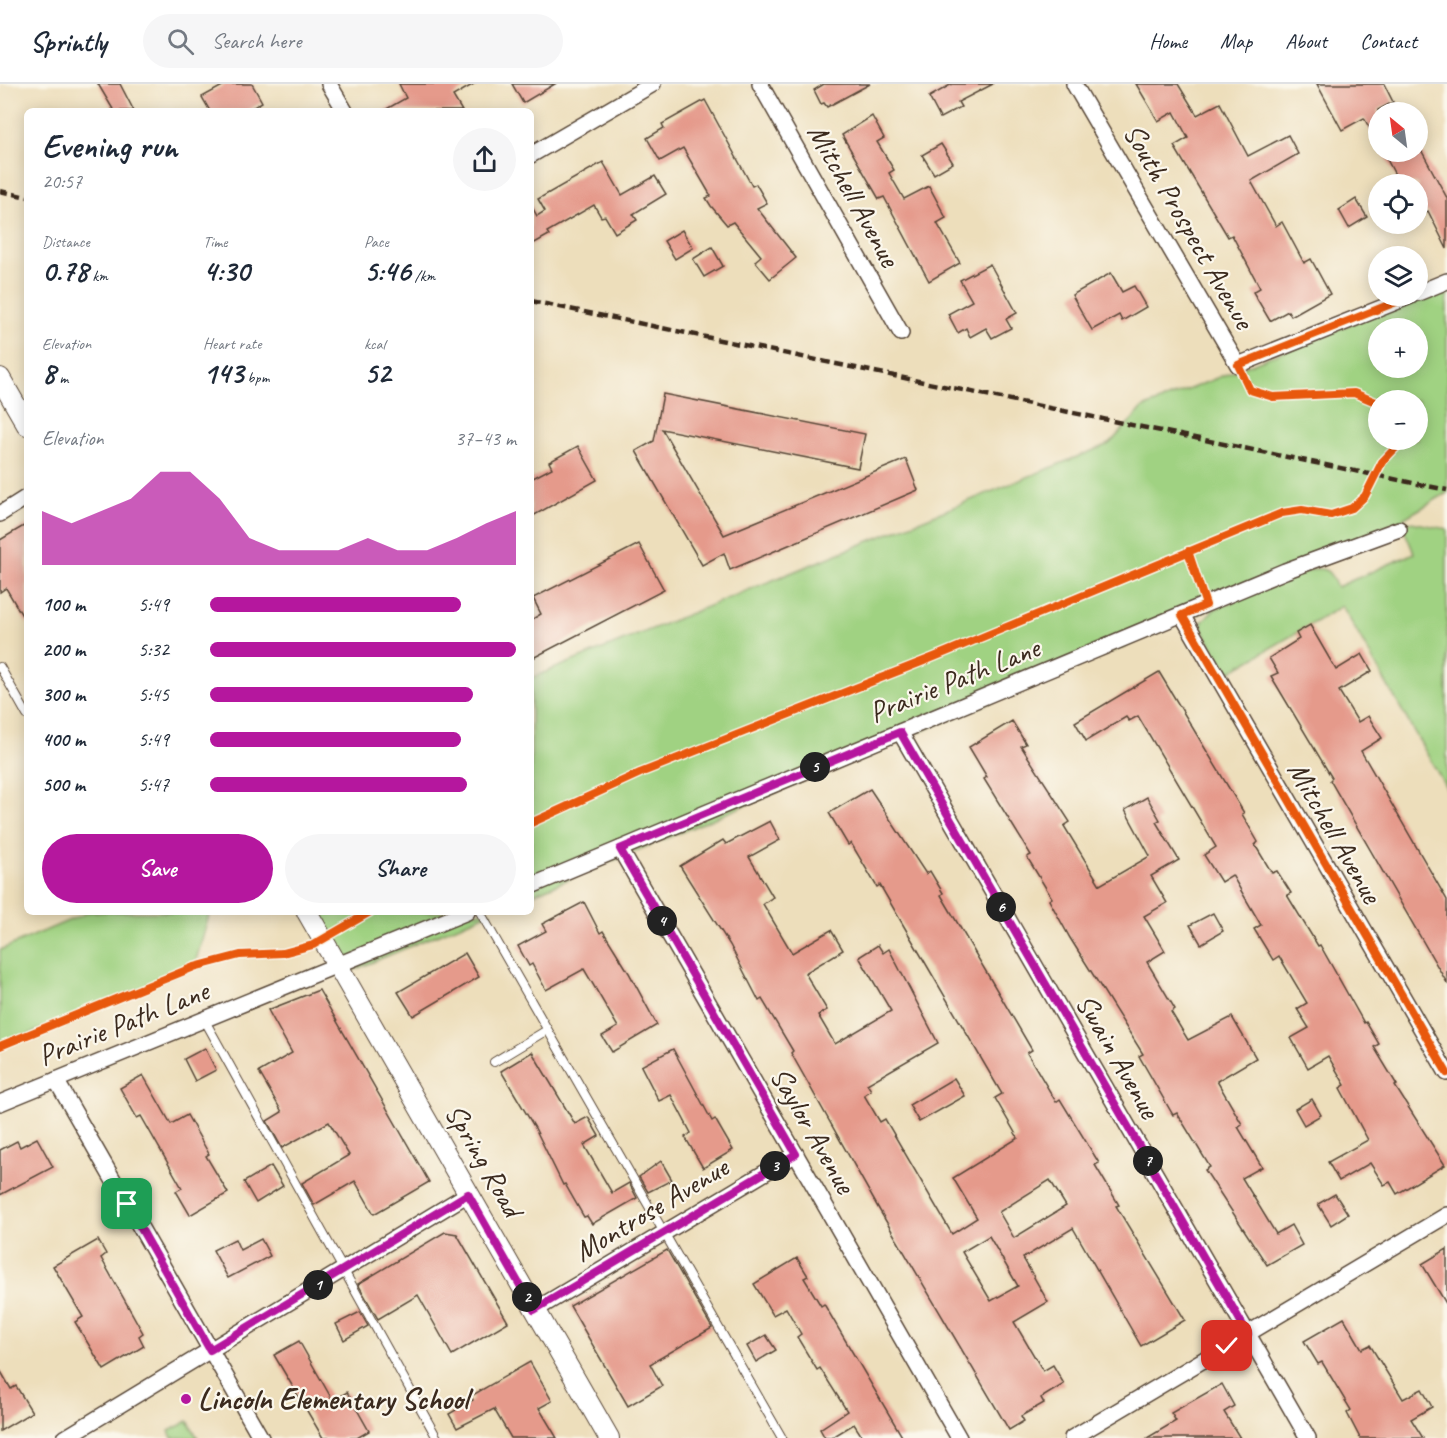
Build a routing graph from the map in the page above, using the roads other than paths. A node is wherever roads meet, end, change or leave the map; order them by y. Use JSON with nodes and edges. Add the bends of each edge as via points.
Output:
{"nodes":[{"id":1,"x":329,"y":84,"type":"edge"},
{"id":2,"x":653,"y":84,"type":"edge"},
{"id":3,"x":760,"y":84,"type":"edge"},
{"id":4,"x":1074,"y":84,"type":"edge"},
{"id":5,"x":343,"y":108,"type":"edge"},
{"id":6,"x":534,"y":153,"type":"edge"},
{"id":7,"x":1447,"y":281,"type":"edge"},
{"id":8,"x":1428,"y":289,"type":"edge"},
{"id":9,"x":1386,"y":306,"type":"edge"},
{"id":10,"x":901,"y":333,"type":"dead end"},
{"id":11,"x":0,"y":378,"type":"edge"},
{"id":12,"x":24,"y":420,"type":"edge"},
{"id":13,"x":24,"y":499,"type":"edge"},
{"id":14,"x":0,"y":514,"type":"edge"},
{"id":15,"x":1399,"y":529,"type":"dead end"},
{"id":16,"x":1182,"y":615,"type":"junction"},
{"id":17,"x":0,"y":667,"type":"edge"},
{"id":18,"x":24,"y":711,"type":"edge"},
{"id":19,"x":900,"y":732,"type":"junction"},
{"id":20,"x":620,"y":849,"type":"junction"},
{"id":21,"x":534,"y":885,"type":"edge"},
{"id":22,"x":310,"y":915,"type":"edge"},
{"id":23,"x":460,"y":915,"type":"edge"},
{"id":24,"x":482,"y":915,"type":"edge"},
{"id":25,"x":338,"y":965,"type":"junction"},
{"id":26,"x":204,"y":1019,"type":"junction"},
{"id":27,"x":547,"y":1030,"type":"junction"},
{"id":28,"x":494,"y":1062,"type":"dead end"},
{"id":29,"x":1447,"y":1073,"type":"edge"},
{"id":30,"x":56,"y":1080,"type":"junction"},
{"id":31,"x":0,"y":1103,"type":"edge"},
{"id":32,"x":796,"y":1154,"type":"junction"},
{"id":33,"x":468,"y":1194,"type":"junction"},
{"id":34,"x":1447,"y":1215,"type":"edge"},
{"id":35,"x":663,"y":1233,"type":"junction"},
{"id":36,"x":343,"y":1270,"type":"junction"},
{"id":37,"x":534,"y":1310,"type":"junction"},
{"id":38,"x":1248,"y":1334,"type":"junction"},
{"id":39,"x":210,"y":1350,"type":"junction"},
{"id":40,"x":65,"y":1438,"type":"edge"},
{"id":41,"x":261,"y":1438,"type":"edge"},
{"id":42,"x":437,"y":1438,"type":"edge"},
{"id":43,"x":609,"y":1438,"type":"edge"},
{"id":44,"x":782,"y":1438,"type":"edge"},
{"id":45,"x":959,"y":1438,"type":"edge"},
{"id":46,"x":1072,"y":1438,"type":"edge"},
{"id":47,"x":1308,"y":1438,"type":"edge"}],
"edges":[{"from":1,"to":5,"type":"street"},
{"from":2,"to":6,"type":"street"},
{"from":3,"to":10,"type":"street","name":"Mitchell Avenue"},
{"from":4,"to":9,"type":"street","name":"South Prospect Avenue","via":[[1239,365]]},
{"from":7,"to":8,"type":"street"},
{"from":11,"to":12,"type":"street"},
{"from":13,"to":14,"type":"street"},
{"from":15,"to":16,"type":"street","name":"Prairie Path Lane"},
{"from":16,"to":19,"type":"street","name":"Prairie Path Lane"},
{"from":16,"to":29,"type":"street","name":"Mitchell Avenue"},
{"from":17,"to":18,"type":"lane"},
{"from":19,"to":20,"type":"street","name":"Prairie Path Lane"},
{"from":19,"to":38,"type":"street","name":"Swain Avenue"},
{"from":20,"to":21,"type":"street","name":"Prairie Path Lane"},
{"from":20,"to":32,"type":"street","name":"Saylor Avenue"},
{"from":22,"to":25,"type":"street","name":"Spring Road"},
{"from":23,"to":25,"type":"street","name":"Prairie Path Lane"},
{"from":24,"to":27,"type":"lane"},
{"from":25,"to":26,"type":"street","name":"Prairie Path Lane"},
{"from":25,"to":33,"type":"street","name":"Spring Road"},
{"from":26,"to":30,"type":"street","name":"Prairie Path Lane"},
{"from":26,"to":36,"type":"lane"},
{"from":27,"to":28,"type":"lane"},
{"from":27,"to":35,"type":"lane"},
{"from":30,"to":31,"type":"street","name":"Prairie Path Lane"},
{"from":30,"to":39,"type":"street"},
{"from":32,"to":35,"type":"street","name":"Montrose Avenue"},
{"from":32,"to":45,"type":"street","name":"Saylor Avenue"},
{"from":33,"to":36,"type":"street"},
{"from":33,"to":37,"type":"street","name":"Spring Road"},
{"from":34,"to":38,"type":"street"},
{"from":35,"to":37,"type":"street","name":"Montrose Avenue"},
{"from":35,"to":44,"type":"lane"},
{"from":36,"to":39,"type":"street"},
{"from":36,"to":42,"type":"lane"},
{"from":37,"to":43,"type":"street","name":"Spring Road"},
{"from":38,"to":46,"type":"street"},
{"from":38,"to":47,"type":"street","name":"Swain Avenue"},
{"from":39,"to":40,"type":"street"},
{"from":39,"to":41,"type":"street"}]}
